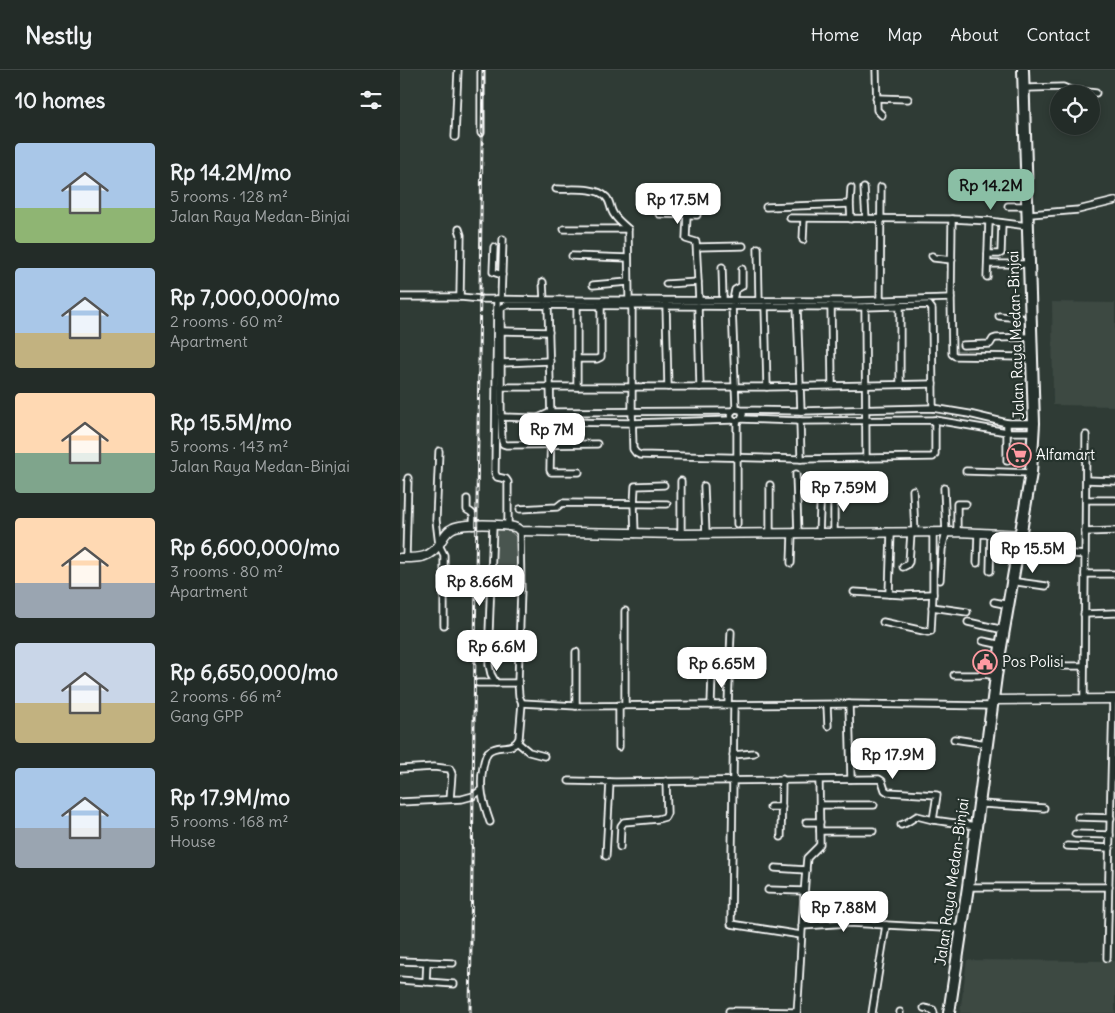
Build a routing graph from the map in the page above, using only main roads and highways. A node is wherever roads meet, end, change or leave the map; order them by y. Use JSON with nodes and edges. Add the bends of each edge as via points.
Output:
{"nodes":[{"id":1,"x":1023,"y":70,"type":"edge"},
{"id":2,"x":1027,"y":70,"type":"edge"},
{"id":3,"x":1029,"y":210,"type":"junction"},
{"id":4,"x":1023,"y":534,"type":"junction"},
{"id":5,"x":403,"y":558,"type":"edge"},
{"id":6,"x":1114,"y":699,"type":"edge"},
{"id":7,"x":995,"y":703,"type":"junction"},
{"id":8,"x":949,"y":1013,"type":"edge"},
{"id":9,"x":953,"y":1013,"type":"edge"}],
"edges":[{"from":1,"to":3,"type":"highway","name":"Jalan Raya Medan-Binjai"},
{"from":2,"to":3,"type":"highway","name":"Jalan Raya Medan-Binjai"},
{"from":3,"to":4,"type":"highway","name":"Jalan Raya Medan-Binjai","via":[[1026,337],[1031,357],[1034,427]]},
{"from":3,"to":4,"type":"highway","name":"Jalan Raya Medan-Binjai","via":[[1038,423],[1035,474]]},
{"from":4,"to":5,"type":"main road","via":[[635,534],[520,531],[493,525],[454,527],[429,555]]},
{"from":4,"to":7,"type":"highway","name":"Jalan Raya Medan-Binjai"},
{"from":4,"to":7,"type":"highway","name":"Jalan Raya Medan-Binjai","via":[[996,676]]},
{"from":6,"to":7,"type":"main road"},
{"from":7,"to":8,"type":"highway","name":"Jalan Raya Medan-Binjai"},
{"from":7,"to":9,"type":"highway","name":"Jalan Raya Medan-Binjai"}]}
